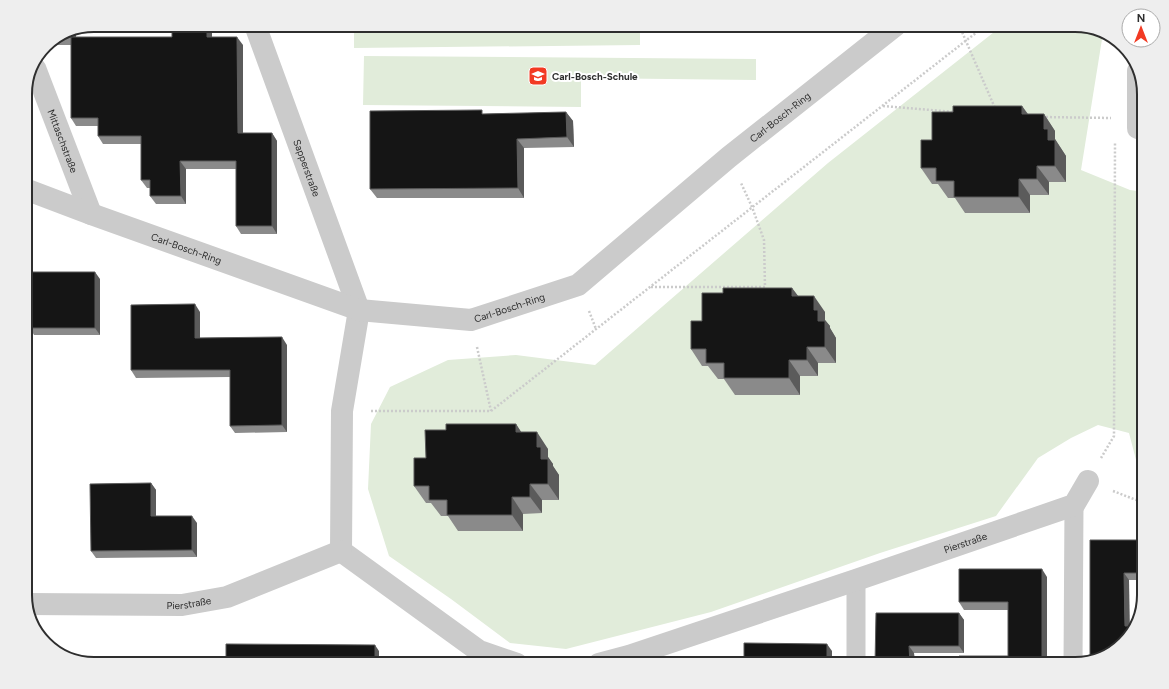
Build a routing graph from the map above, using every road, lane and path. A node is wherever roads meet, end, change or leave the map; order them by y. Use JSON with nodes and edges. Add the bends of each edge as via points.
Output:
{"nodes":[{"id":1,"x":258,"y":32,"type":"edge"},
{"id":2,"x":887,"y":32,"type":"edge"},
{"id":3,"x":962,"y":32,"type":"edge"},
{"id":4,"x":977,"y":32,"type":"edge"},
{"id":5,"x":965,"y":41,"type":"junction"},
{"id":6,"x":36,"y":72,"type":"edge"},
{"id":7,"x":882,"y":106,"type":"junction"},
{"id":8,"x":995,"y":109,"type":"edge"},
{"id":9,"x":959,"y":112,"type":"edge"},
{"id":10,"x":1037,"y":117,"type":"edge"},
{"id":11,"x":1137,"y":126,"type":"edge"},
{"id":12,"x":1137,"y":128,"type":"edge"},
{"id":13,"x":730,"y":157,"type":"junction"},
{"id":14,"x":32,"y":192,"type":"edge"},
{"id":15,"x":752,"y":207,"type":"junction"},
{"id":16,"x":91,"y":214,"type":"junction"},
{"id":17,"x":651,"y":286,"type":"junction"},
{"id":18,"x":359,"y":310,"type":"junction"},
{"id":19,"x":471,"y":320,"type":"junction"},
{"id":20,"x":342,"y":411,"type":"junction"},
{"id":21,"x":491,"y":411,"type":"junction"},
{"id":22,"x":1088,"y":481,"type":"junction"},
{"id":23,"x":1137,"y":500,"type":"edge"},
{"id":24,"x":1074,"y":505,"type":"junction"},
{"id":25,"x":341,"y":551,"type":"junction"},
{"id":26,"x":856,"y":580,"type":"junction"},
{"id":27,"x":33,"y":604,"type":"edge"},
{"id":28,"x":498,"y":657,"type":"edge"},
{"id":29,"x":642,"y":657,"type":"edge"},
{"id":30,"x":856,"y":657,"type":"edge"},
{"id":31,"x":1073,"y":657,"type":"edge"}],
"edges":[{"from":1,"to":18,"type":"street","name":"Sapperstraße"},
{"from":2,"to":13,"type":"street","name":"Carl-Bosch-Ring"},
{"from":3,"to":5,"type":"path"},
{"from":4,"to":5,"type":"path"},
{"from":5,"to":7,"type":"path"},
{"from":5,"to":8,"type":"path"},
{"from":6,"to":16,"type":"street","name":"Mittaschstraße"},
{"from":7,"to":9,"type":"path"},
{"from":7,"to":15,"type":"path"},
{"from":10,"to":11,"type":"path"},
{"from":12,"to":22,"type":"path","via":[[1115,143],[1114,436]]},
{"from":13,"to":15,"type":"path"},
{"from":13,"to":19,"type":"street","name":"Carl-Bosch-Ring","via":[[578,286]]},
{"from":14,"to":16,"type":"street","name":"Carl-Bosch-Ring"},
{"from":15,"to":17,"type":"path"},
{"from":15,"to":17,"type":"path","via":[[764,240],[766,286]]},
{"from":16,"to":18,"type":"street","name":"Carl-Bosch-Ring"},
{"from":17,"to":21,"type":"path"},
{"from":18,"to":19,"type":"street","name":"Carl-Bosch-Ring"},
{"from":18,"to":20,"type":"street"},
{"from":19,"to":21,"type":"path"},
{"from":20,"to":21,"type":"path"},
{"from":20,"to":25,"type":"street"},
{"from":22,"to":23,"type":"path"},
{"from":22,"to":24,"type":"street"},
{"from":24,"to":26,"type":"street","name":"Pierstraße"},
{"from":24,"to":31,"type":"lane"},
{"from":25,"to":27,"type":"street","name":"Pierstraße","via":[[227,597],[182,605]]},
{"from":25,"to":28,"type":"street","via":[[479,650]]},
{"from":26,"to":29,"type":"street","name":"Pierstraße"},
{"from":26,"to":30,"type":"lane"}]}
